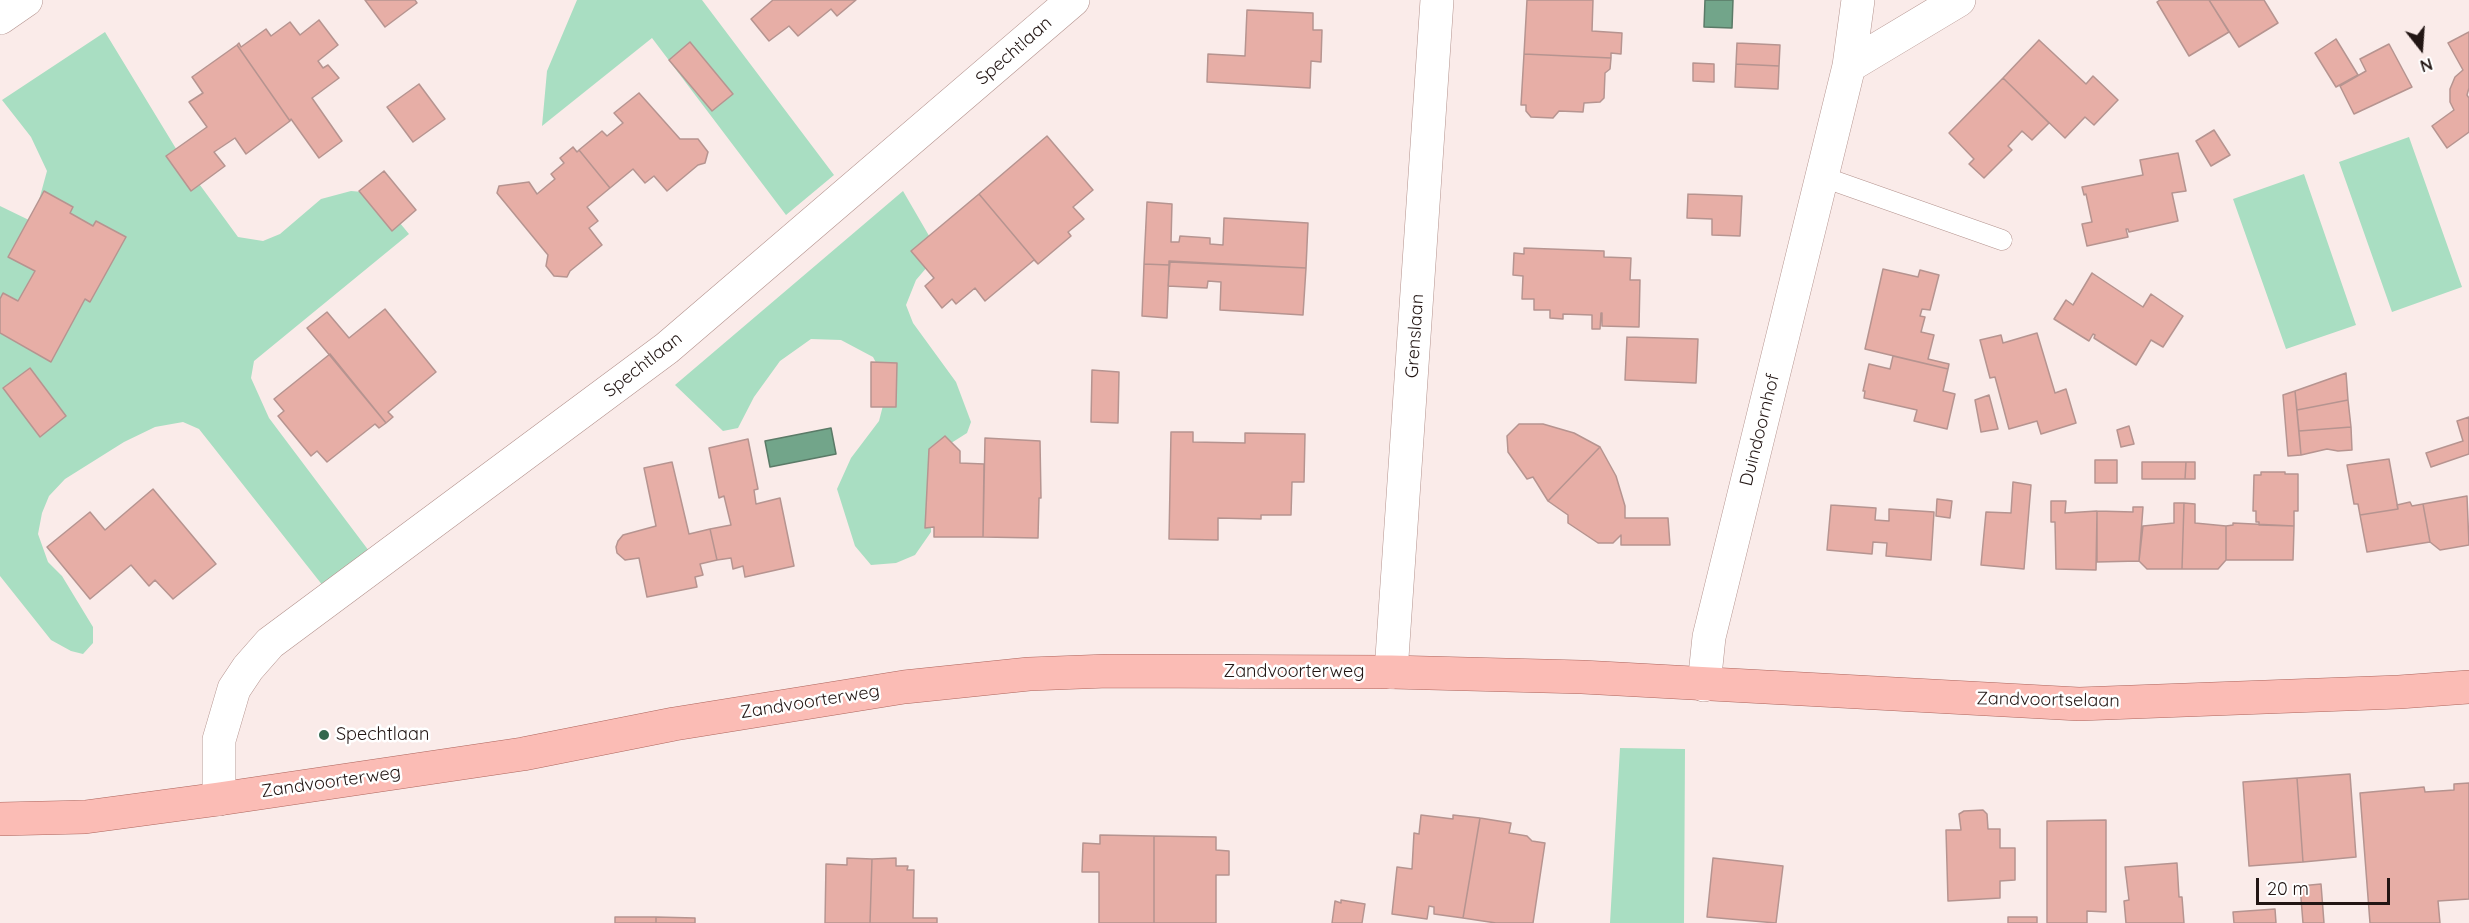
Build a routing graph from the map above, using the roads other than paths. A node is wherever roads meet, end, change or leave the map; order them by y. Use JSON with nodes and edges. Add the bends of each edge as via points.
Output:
{"nodes":[{"id":1,"x":26,"y":0,"type":"edge"},
{"id":2,"x":1073,"y":0,"type":"edge"},
{"id":3,"x":1437,"y":0,"type":"edge"},
{"id":4,"x":1858,"y":0,"type":"edge"},
{"id":5,"x":1959,"y":0,"type":"edge"},
{"id":6,"x":0,"y":18,"type":"edge"},
{"id":7,"x":1849,"y":66,"type":"junction"},
{"id":8,"x":1823,"y":177,"type":"junction"},
{"id":9,"x":2002,"y":240,"type":"dead end"},
{"id":10,"x":1391,"y":672,"type":"junction"},
{"id":11,"x":1628,"y":681,"type":"joint"},
{"id":12,"x":1704,"y":686,"type":"junction"},
{"id":13,"x":2469,"y":687,"type":"edge"},
{"id":14,"x":219,"y":799,"type":"junction"},
{"id":15,"x":0,"y":819,"type":"edge"}],
"edges":[{"from":1,"to":6,"type":"street"},
{"from":2,"to":14,"type":"street","name":"Spechtlaan","via":[[667,348],[270,643],[234,689],[219,740]]},
{"from":3,"to":10,"type":"street","name":"Grenslaan"},
{"from":4,"to":7,"type":"street","name":"Duindoornhof"},
{"from":5,"to":7,"type":"street"},
{"from":7,"to":8,"type":"street","name":"Duindoornhof"},
{"from":8,"to":9,"type":"lane"},
{"from":8,"to":12,"type":"street","name":"Duindoornhof","via":[[1709,637]]},
{"from":10,"to":11,"type":"main road","name":"Zandvoorterweg"},
{"from":10,"to":14,"type":"main road","name":"Zandvoorterweg","via":[[1108,671],[1029,674],[904,687],[674,724],[523,754]]},
{"from":11,"to":12,"type":"main road","name":"Zandvoortselaan"},
{"from":12,"to":13,"type":"main road","name":"Zandvoortselaan","via":[[2079,704]]},
{"from":14,"to":15,"type":"main road","name":"Zandvoorterweg","via":[[85,817]]}]}
